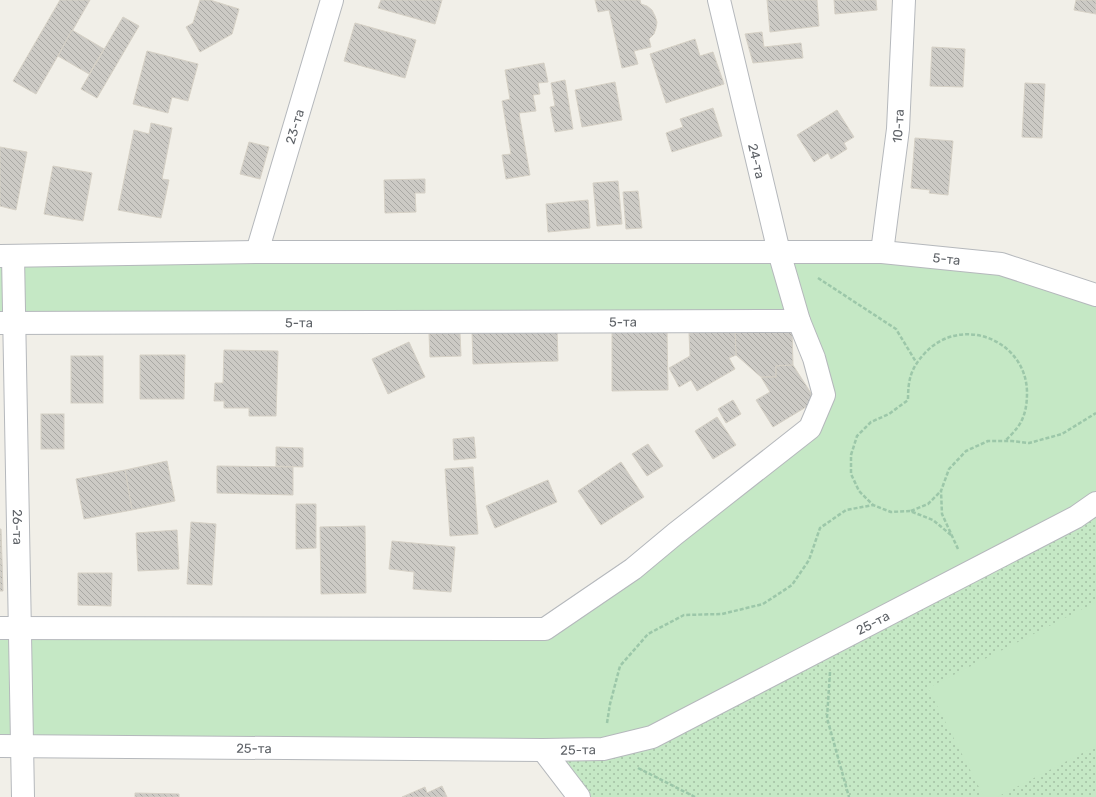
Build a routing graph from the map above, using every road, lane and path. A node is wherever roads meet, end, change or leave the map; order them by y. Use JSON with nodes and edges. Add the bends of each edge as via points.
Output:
{"nodes":[{"id":1,"x":332,"y":0,"type":"edge"},
{"id":2,"x":719,"y":0,"type":"edge"},
{"id":3,"x":904,"y":0,"type":"edge"},
{"id":4,"x":257,"y":252,"type":"junction"},
{"id":5,"x":779,"y":252,"type":"junction"},
{"id":6,"x":882,"y":252,"type":"junction"},
{"id":7,"x":7,"y":256,"type":"edge"},
{"id":8,"x":818,"y":278,"type":"dead end"},
{"id":9,"x":1096,"y":296,"type":"edge"},
{"id":10,"x":799,"y":321,"type":"junction"},
{"id":11,"x":7,"y":323,"type":"edge"},
{"id":12,"x":916,"y":362,"type":"junction"},
{"id":13,"x":1096,"y":413,"type":"edge"},
{"id":14,"x":1005,"y":441,"type":"junction"},
{"id":15,"x":941,"y":491,"type":"junction"},
{"id":16,"x":1096,"y":503,"type":"edge"},
{"id":17,"x":873,"y":505,"type":"junction"},
{"id":18,"x":910,"y":511,"type":"junction"},
{"id":19,"x":951,"y":535,"type":"junction"},
{"id":20,"x":970,"y":572,"type":"junction"},
{"id":21,"x":10,"y":628,"type":"edge"},
{"id":22,"x":832,"y":644,"type":"junction"},
{"id":23,"x":0,"y":746,"type":"edge"},
{"id":24,"x":23,"y":746,"type":"junction"},
{"id":25,"x":602,"y":749,"type":"junction"},
{"id":26,"x":543,"y":750,"type":"junction"},
{"id":27,"x":638,"y":767,"type":"dead end"},
{"id":28,"x":23,"y":797,"type":"edge"},
{"id":29,"x":579,"y":797,"type":"edge"},
{"id":30,"x":695,"y":797,"type":"edge"},
{"id":31,"x":849,"y":797,"type":"edge"}],
"edges":[{"from":1,"to":4,"type":"street","name":"23-та"},
{"from":2,"to":5,"type":"street","name":"24-та"},
{"from":3,"to":6,"type":"street","name":"10-та","via":[[898,129]]},
{"from":4,"to":5,"type":"street","name":"5-та"},
{"from":4,"to":7,"type":"street","name":"5-та"},
{"from":5,"to":6,"type":"street","name":"5-та"},
{"from":5,"to":10,"type":"street","name":"24-та"},
{"from":6,"to":9,"type":"street","name":"5-та","via":[[1001,264]]},
{"from":7,"to":11,"type":"street","name":"26-та"},
{"from":8,"to":12,"type":"path","via":[[896,329]]},
{"from":10,"to":11,"type":"street","name":"5-та"},
{"from":10,"to":21,"type":"street","via":[[814,358],[824,394],[810,428],[632,569],[545,628]]},
{"from":11,"to":21,"type":"street","name":"26-та"},
{"from":12,"to":14,"type":"path","via":[[932,344],[955,335],[979,334],[1001,344],[1018,360],[1027,382],[1027,406],[1018,428]]},
{"from":12,"to":17,"type":"path","via":[[908,384],[908,400],[889,414],[871,422],[857,436],[851,454],[851,474],[859,491]]},
{"from":13,"to":14,"type":"path","via":[[1062,434],[1029,443]]},
{"from":14,"to":15,"type":"path","via":[[988,441],[966,451],[949,469]]},
{"from":15,"to":18,"type":"path","via":[[928,504]]},
{"from":15,"to":19,"type":"path","via":[[942,514]]},
{"from":16,"to":20,"type":"street","name":"25-та","via":[[1076,518]]},
{"from":17,"to":18,"type":"path","via":[[891,512]]},
{"from":17,"to":25,"type":"path","via":[[846,510],[820,528],[809,560],[792,585],[763,604],[722,614],[684,615],[648,634],[620,666]]},
{"from":18,"to":19,"type":"path","via":[[933,520]]},
{"from":19,"to":20,"type":"path"},
{"from":20,"to":22,"type":"street","name":"25-та"},
{"from":21,"to":24,"type":"street","name":"26-та"},
{"from":22,"to":25,"type":"street","name":"25-та","via":[[652,736]]},
{"from":22,"to":31,"type":"path","via":[[827,718]]},
{"from":23,"to":24,"type":"street","name":"25-та"},
{"from":24,"to":26,"type":"street","name":"25-та"},
{"from":24,"to":28,"type":"street","name":"26-та"},
{"from":25,"to":26,"type":"street","name":"25-та"},
{"from":26,"to":29,"type":"street"},
{"from":27,"to":30,"type":"path"}]}
